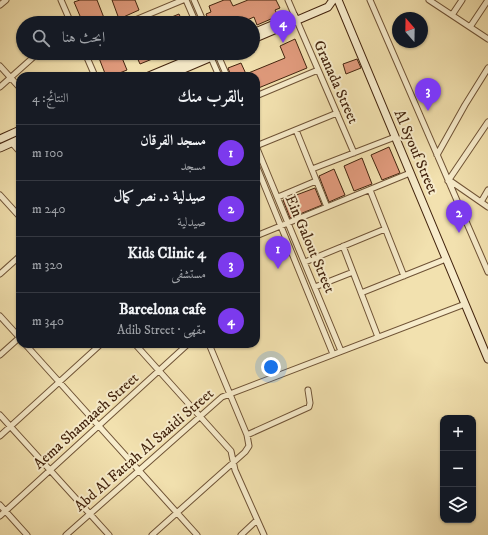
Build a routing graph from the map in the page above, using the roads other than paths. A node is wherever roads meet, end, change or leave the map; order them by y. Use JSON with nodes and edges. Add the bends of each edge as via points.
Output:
{"nodes":[{"id":1,"x":6,"y":0,"type":"edge"},
{"id":2,"x":61,"y":0,"type":"edge"},
{"id":3,"x":193,"y":0,"type":"edge"},
{"id":4,"x":288,"y":0,"type":"edge"},
{"id":5,"x":333,"y":0,"type":"edge"},
{"id":6,"x":338,"y":0,"type":"edge"},
{"id":7,"x":370,"y":0,"type":"edge"},
{"id":8,"x":429,"y":0,"type":"edge"},
{"id":9,"x":462,"y":0,"type":"edge"},
{"id":10,"x":488,"y":0,"type":"edge"},
{"id":11,"x":185,"y":1,"type":"edge"},
{"id":12,"x":0,"y":5,"type":"edge"},
{"id":13,"x":452,"y":15,"type":"junction"},
{"id":14,"x":68,"y":16,"type":"edge"},
{"id":15,"x":146,"y":16,"type":"edge"},
{"id":16,"x":192,"y":16,"type":"edge"},
{"id":17,"x":201,"y":16,"type":"edge"},
{"id":18,"x":295,"y":18,"type":"junction"},
{"id":19,"x":470,"y":27,"type":"junction"},
{"id":20,"x":260,"y":30,"type":"edge"},
{"id":21,"x":260,"y":36,"type":"edge"},
{"id":22,"x":488,"y":39,"type":"edge"},
{"id":23,"x":30,"y":60,"type":"edge"},
{"id":24,"x":88,"y":60,"type":"edge"},
{"id":25,"x":187,"y":60,"type":"edge"},
{"id":26,"x":202,"y":60,"type":"edge"},
{"id":27,"x":216,"y":60,"type":"edge"},
{"id":28,"x":218,"y":60,"type":"edge"},
{"id":29,"x":0,"y":66,"type":"edge"},
{"id":30,"x":488,"y":68,"type":"edge"},
{"id":31,"x":318,"y":70,"type":"junction"},
{"id":32,"x":93,"y":72,"type":"edge"},
{"id":33,"x":159,"y":72,"type":"edge"},
{"id":34,"x":176,"y":72,"type":"edge"},
{"id":35,"x":218,"y":72,"type":"edge"},
{"id":36,"x":225,"y":72,"type":"edge"},
{"id":37,"x":10,"y":77,"type":"junction"},
{"id":38,"x":16,"y":84,"type":"edge"},
{"id":39,"x":0,"y":87,"type":"edge"},
{"id":40,"x":260,"y":94,"type":"edge"},
{"id":41,"x":337,"y":113,"type":"junction"},
{"id":42,"x":488,"y":122,"type":"edge"},
{"id":43,"x":296,"y":130,"type":"junction"},
{"id":44,"x":16,"y":132,"type":"edge"},
{"id":45,"x":395,"y":137,"type":"junction"},
{"id":46,"x":0,"y":139,"type":"edge"},
{"id":47,"x":16,"y":140,"type":"edge"},
{"id":48,"x":12,"y":142,"type":"junction"},
{"id":49,"x":260,"y":144,"type":"edge"},
{"id":50,"x":16,"y":147,"type":"edge"},
{"id":51,"x":0,"y":148,"type":"edge"},
{"id":52,"x":354,"y":153,"type":"junction"},
{"id":53,"x":260,"y":155,"type":"edge"},
{"id":54,"x":437,"y":155,"type":"junction"},
{"id":55,"x":312,"y":169,"type":"junction"},
{"id":56,"x":410,"y":173,"type":"junction"},
{"id":57,"x":316,"y":181,"type":"junction"},
{"id":58,"x":449,"y":181,"type":"junction"},
{"id":59,"x":260,"y":182,"type":"edge"},
{"id":60,"x":370,"y":190,"type":"junction"},
{"id":61,"x":488,"y":190,"type":"edge"},
{"id":62,"x":0,"y":195,"type":"edge"},
{"id":63,"x":278,"y":197,"type":"junction"},
{"id":64,"x":481,"y":202,"type":"junction"},
{"id":65,"x":327,"y":207,"type":"junction"},
{"id":66,"x":488,"y":207,"type":"edge"},
{"id":67,"x":16,"y":213,"type":"edge"},
{"id":68,"x":289,"y":223,"type":"junction"},
{"id":69,"x":281,"y":226,"type":"junction"},
{"id":70,"x":385,"y":229,"type":"junction"},
{"id":71,"x":260,"y":234,"type":"edge"},
{"id":72,"x":343,"y":246,"type":"junction"},
{"id":73,"x":446,"y":259,"type":"junction"},
{"id":74,"x":16,"y":260,"type":"edge"},
{"id":75,"x":486,"y":260,"type":"edge"},
{"id":76,"x":305,"y":262,"type":"junction"},
{"id":77,"x":353,"y":272,"type":"junction"},
{"id":78,"x":488,"y":272,"type":"edge"},
{"id":79,"x":0,"y":274,"type":"edge"},
{"id":80,"x":404,"y":276,"type":"junction"},
{"id":81,"x":315,"y":287,"type":"junction"},
{"id":82,"x":361,"y":293,"type":"junction"},
{"id":83,"x":465,"y":304,"type":"junction"},
{"id":84,"x":0,"y":316,"type":"edge"},
{"id":85,"x":16,"y":334,"type":"edge"},
{"id":86,"x":378,"y":336,"type":"junction"},
{"id":87,"x":16,"y":341,"type":"edge"},
{"id":88,"x":29,"y":348,"type":"edge"},
{"id":89,"x":97,"y":348,"type":"edge"},
{"id":90,"x":139,"y":348,"type":"edge"},
{"id":91,"x":184,"y":348,"type":"edge"},
{"id":92,"x":211,"y":348,"type":"edge"},
{"id":93,"x":342,"y":351,"type":"junction"},
{"id":94,"x":333,"y":354,"type":"junction"},
{"id":95,"x":0,"y":355,"type":"edge"},
{"id":96,"x":488,"y":359,"type":"edge"},
{"id":97,"x":159,"y":370,"type":"junction"},
{"id":98,"x":59,"y":382,"type":"junction"},
{"id":99,"x":308,"y":390,"type":"dead end"},
{"id":100,"x":229,"y":393,"type":"junction"},
{"id":101,"x":0,"y":415,"type":"edge"},
{"id":102,"x":200,"y":416,"type":"junction"},
{"id":103,"x":10,"y":426,"type":"junction"},
{"id":104,"x":99,"y":426,"type":"junction"},
{"id":105,"x":247,"y":435,"type":"junction"},
{"id":106,"x":0,"y":436,"type":"edge"},
{"id":107,"x":234,"y":461,"type":"junction"},
{"id":108,"x":50,"y":470,"type":"junction"},
{"id":109,"x":139,"y":470,"type":"junction"},
{"id":110,"x":0,"y":505,"type":"edge"},
{"id":111,"x":6,"y":511,"type":"junction"},
{"id":112,"x":177,"y":513,"type":"junction"},
{"id":113,"x":90,"y":514,"type":"junction"},
{"id":114,"x":0,"y":516,"type":"edge"},
{"id":115,"x":257,"y":520,"type":"junction"},
{"id":116,"x":27,"y":535,"type":"edge"},
{"id":117,"x":66,"y":535,"type":"edge"},
{"id":118,"x":108,"y":535,"type":"edge"},
{"id":119,"x":152,"y":535,"type":"edge"},
{"id":120,"x":197,"y":535,"type":"edge"},
{"id":121,"x":241,"y":535,"type":"edge"},
{"id":122,"x":264,"y":535,"type":"edge"}],
"edges":[{"from":1,"to":12,"type":"street"},
{"from":2,"to":14,"type":"street"},
{"from":3,"to":11,"type":"street"},
{"from":3,"to":17,"type":"street"},
{"from":4,"to":18,"type":"street","name":"Granada Street"},
{"from":5,"to":18,"type":"main road","via":[[328,7]]},
{"from":6,"to":45,"type":"main road","name":"Al Syouf Street"},
{"from":7,"to":54,"type":"street"},
{"from":8,"to":13,"type":"street"},
{"from":9,"to":13,"type":"street"},
{"from":10,"to":19,"type":"street"},
{"from":11,"to":15,"type":"street"},
{"from":11,"to":16,"type":"street"},
{"from":13,"to":19,"type":"street"},
{"from":18,"to":20,"type":"main road"},
{"from":18,"to":21,"type":"main road"},
{"from":18,"to":31,"type":"street","name":"Granada Street"},
{"from":19,"to":22,"type":"street"},
{"from":23,"to":37,"type":"street"},
{"from":24,"to":32,"type":"street"},
{"from":25,"to":33,"type":"main road"},
{"from":26,"to":34,"type":"main road"},
{"from":27,"to":35,"type":"street"},
{"from":28,"to":36,"type":"street"},
{"from":29,"to":37,"type":"street"},
{"from":30,"to":54,"type":"street"},
{"from":31,"to":40,"type":"street"},
{"from":31,"to":41,"type":"street","name":"Granada Street"},
{"from":37,"to":38,"type":"street"},
{"from":37,"to":39,"type":"street"},
{"from":41,"to":43,"type":"street"},
{"from":41,"to":52,"type":"street","name":"Granada Street"},
{"from":42,"to":58,"type":"street"},
{"from":43,"to":49,"type":"street"},
{"from":43,"to":55,"type":"street"},
{"from":44,"to":46,"type":"main road"},
{"from":45,"to":52,"type":"street"},
{"from":45,"to":56,"type":"main road","name":"Al Syouf Street"},
{"from":47,"to":48,"type":"main road"},
{"from":48,"to":50,"type":"street"},
{"from":48,"to":51,"type":"main road"},
{"from":52,"to":55,"type":"street"},
{"from":53,"to":63,"type":"street","name":"Ein Galout Street"},
{"from":54,"to":58,"type":"street"},
{"from":55,"to":57,"type":"street"},
{"from":56,"to":60,"type":"street"},
{"from":56,"to":73,"type":"main road","name":"Al Syouf Street"},
{"from":57,"to":63,"type":"street"},
{"from":57,"to":65,"type":"street"},
{"from":58,"to":64,"type":"street"},
{"from":58,"to":75,"type":"street"},
{"from":59,"to":69,"type":"street","name":"Ein Galout Street"},
{"from":60,"to":65,"type":"street"},
{"from":60,"to":70,"type":"street"},
{"from":61,"to":64,"type":"street"},
{"from":62,"to":67,"type":"street"},
{"from":63,"to":68,"type":"street","name":"Ein Galout Street"},
{"from":64,"to":66,"type":"street"},
{"from":65,"to":68,"type":"street"},
{"from":68,"to":69,"type":"street"},
{"from":68,"to":76,"type":"street","name":"Ein Galout Street"},
{"from":69,"to":71,"type":"street"},
{"from":69,"to":94,"type":"street","name":"Ein Galout Street"},
{"from":70,"to":72,"type":"street"},
{"from":70,"to":80,"type":"street"},
{"from":72,"to":76,"type":"street"},
{"from":72,"to":77,"type":"street"},
{"from":73,"to":80,"type":"street"},
{"from":73,"to":83,"type":"main road","name":"Al Syouf Street"},
{"from":74,"to":79,"type":"street"},
{"from":75,"to":78,"type":"street"},
{"from":76,"to":81,"type":"street","name":"Ein Galout Street"},
{"from":77,"to":81,"type":"street"},
{"from":77,"to":82,"type":"street"},
{"from":80,"to":82,"type":"street"},
{"from":81,"to":93,"type":"street","name":"Ein Galout Street"},
{"from":82,"to":86,"type":"street"},
{"from":83,"to":86,"type":"street","name":"Abd Al Fattah Al Saaidi Street"},
{"from":83,"to":96,"type":"main road","name":"Al Syouf Street"},
{"from":84,"to":85,"type":"street"},
{"from":86,"to":93,"type":"street","name":"Abd Al Fattah Al Saaidi Street"},
{"from":87,"to":95,"type":"street"},
{"from":88,"to":98,"type":"street"},
{"from":89,"to":98,"type":"street"},
{"from":90,"to":97,"type":"street"},
{"from":91,"to":97,"type":"street","name":"Aema Shamaaeh Street"},
{"from":92,"to":100,"type":"street"},
{"from":93,"to":94,"type":"street","name":"Abd Al Fattah Al Saaidi Street"},
{"from":94,"to":100,"type":"street","name":"Abd Al Fattah Al Saaidi Street"},
{"from":97,"to":102,"type":"street"},
{"from":97,"to":104,"type":"street","name":"Aema Shamaaeh Street"},
{"from":98,"to":103,"type":"street"},
{"from":98,"to":104,"type":"street"},
{"from":99,"to":105,"type":"street","via":[[309,408]]},
{"from":100,"to":102,"type":"street","name":"Abd Al Fattah Al Saaidi Street"},
{"from":100,"to":105,"type":"street"},
{"from":101,"to":103,"type":"street"},
{"from":102,"to":107,"type":"street","via":[[229,448]]},
{"from":102,"to":109,"type":"street","name":"Abd Al Fattah Al Saaidi Street"},
{"from":103,"to":106,"type":"street"},
{"from":103,"to":108,"type":"street"},
{"from":104,"to":108,"type":"street","name":"Aema Shamaaeh Street"},
{"from":104,"to":109,"type":"street"},
{"from":105,"to":107,"type":"street","via":[[247,450]]},
{"from":107,"to":112,"type":"street"},
{"from":107,"to":115,"type":"street","via":[[235,470]]},
{"from":108,"to":111,"type":"street","name":"Aema Shamaaeh Street"},
{"from":108,"to":113,"type":"street"},
{"from":109,"to":112,"type":"street"},
{"from":109,"to":113,"type":"street","name":"Abd Al Fattah Al Saaidi Street"},
{"from":110,"to":111,"type":"street"},
{"from":111,"to":114,"type":"street","name":"Aema Shamaaeh Street"},
{"from":111,"to":116,"type":"street"},
{"from":112,"to":119,"type":"street"},
{"from":112,"to":120,"type":"street"},
{"from":113,"to":117,"type":"street","name":"Abd Al Fattah Al Saaidi Street"},
{"from":113,"to":118,"type":"street"},
{"from":115,"to":121,"type":"street"},
{"from":115,"to":122,"type":"street"}]}
